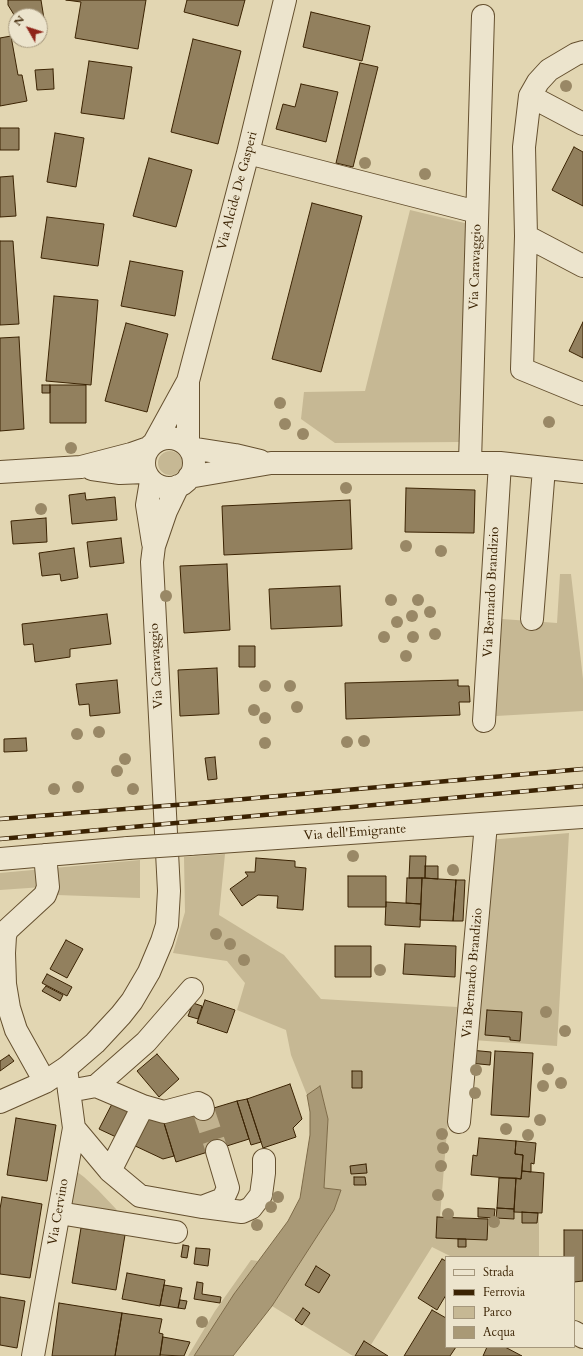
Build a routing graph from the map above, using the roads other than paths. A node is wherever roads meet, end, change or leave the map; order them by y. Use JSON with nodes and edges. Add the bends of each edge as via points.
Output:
{"nodes":[{"id":1,"x":285,"y":0,"type":"edge"},
{"id":2,"x":483,"y":16,"type":"dead end"},
{"id":3,"x":583,"y":52,"type":"edge"},
{"id":4,"x":530,"y":96,"type":"junction"},
{"id":5,"x":583,"y":124,"type":"edge"},
{"id":6,"x":248,"y":153,"type":"junction"},
{"id":7,"x":477,"y":212,"type":"junction"},
{"id":8,"x":526,"y":236,"type":"junction"},
{"id":9,"x":583,"y":266,"type":"edge"},
{"id":10,"x":188,"y":381,"type":"junction"},
{"id":11,"x":583,"y":394,"type":"edge"},
{"id":12,"x":151,"y":445,"type":"junction"},
{"id":13,"x":189,"y":447,"type":"junction"},
{"id":14,"x":470,"y":462,"type":"junction"},
{"id":15,"x":270,"y":463,"type":"junction"},
{"id":16,"x":500,"y":463,"type":"junction"},
{"id":17,"x":81,"y":467,"type":"junction"},
{"id":18,"x":544,"y":468,"type":"junction"},
{"id":19,"x":0,"y":472,"type":"edge"},
{"id":20,"x":583,"y":472,"type":"edge"},
{"id":21,"x":148,"y":476,"type":"junction"},
{"id":22,"x":184,"y":482,"type":"junction"},
{"id":23,"x":154,"y":546,"type":"junction"},
{"id":24,"x":532,"y":619,"type":"dead end"},
{"id":25,"x":484,"y":721,"type":"dead end"},
{"id":26,"x":583,"y":817,"type":"edge"},
{"id":27,"x":486,"y":824,"type":"junction"},
{"id":28,"x":45,"y":855,"type":"junction"},
{"id":29,"x":0,"y":859,"type":"edge"},
{"id":30,"x":192,"y":989,"type":"dead end"},
{"id":31,"x":5,"y":1006,"type":"edge"},
{"id":32,"x":66,"y":1068,"type":"junction"},
{"id":33,"x":45,"y":1082,"type":"junction"},
{"id":34,"x":96,"y":1086,"type":"junction"},
{"id":35,"x":69,"y":1091,"type":"junction"},
{"id":36,"x":0,"y":1102,"type":"edge"},
{"id":37,"x":143,"y":1106,"type":"junction"},
{"id":38,"x":203,"y":1109,"type":"dead end"},
{"id":39,"x":459,"y":1122,"type":"dead end"},
{"id":40,"x":74,"y":1128,"type":"junction"},
{"id":41,"x":217,"y":1151,"type":"tunnel mouth"},
{"id":42,"x":264,"y":1160,"type":"dead end"},
{"id":43,"x":110,"y":1171,"type":"junction"},
{"id":44,"x":202,"y":1207,"type":"junction"},
{"id":45,"x":59,"y":1213,"type":"junction"},
{"id":46,"x":176,"y":1232,"type":"dead end"},
{"id":47,"x":33,"y":1356,"type":"edge"}],
"edges":[{"from":1,"to":6,"type":"street","name":"Via Alcide De Gasperi"},
{"from":2,"to":7,"type":"street"},
{"from":3,"to":4,"type":"street","via":[[550,70],[538,82]]},
{"from":4,"to":5,"type":"street"},
{"from":4,"to":8,"type":"street","via":[[524,147]]},
{"from":6,"to":7,"type":"street","name":"Via Caravaggio"},
{"from":6,"to":10,"type":"street","name":"Via Alcide De Gasperi"},
{"from":7,"to":14,"type":"street","name":"Via Caravaggio"},
{"from":8,"to":9,"type":"street"},
{"from":8,"to":11,"type":"street","via":[[522,369]]},
{"from":10,"to":12,"type":"street","name":"Via Alcide De Gasperi"},
{"from":10,"to":13,"type":"street","name":"Via Alcide De Gasperi"},
{"from":12,"to":13,"type":"street","via":[[162,438],[172,437]]},
{"from":12,"to":17,"type":"street","via":[[131,454]]},
{"from":12,"to":21,"type":"street","via":[[144,460]]},
{"from":13,"to":15,"type":"street"},
{"from":13,"to":22,"type":"street","via":[[194,463],[192,473]]},
{"from":14,"to":15,"type":"street"},
{"from":14,"to":16,"type":"street"},
{"from":15,"to":22,"type":"street"},
{"from":16,"to":18,"type":"street"},
{"from":16,"to":25,"type":"street","name":"Via Bernardo Brandizio"},
{"from":17,"to":19,"type":"street"},
{"from":17,"to":21,"type":"street"},
{"from":18,"to":20,"type":"street"},
{"from":18,"to":24,"type":"street"},
{"from":21,"to":22,"type":"street","via":[[157,485],[164,487],[171,488]]},
{"from":21,"to":23,"type":"street","name":"Via Caravaggio","via":[[147,505]]},
{"from":22,"to":23,"type":"street","name":"Via Caravaggio","via":[[166,511]]},
{"from":23,"to":32,"type":"street","name":"Via Caravaggio","via":[[152,562],[169,891],[166,926],[149,972],[132,1001],[95,1043]]},
{"from":26,"to":27,"type":"street","name":"Via dell'Emigrante"},
{"from":27,"to":28,"type":"street","name":"Via dell'Emigrante","bridge":true},
{"from":27,"to":39,"type":"street","name":"Via Bernardo Brandizio"},
{"from":28,"to":29,"type":"street","name":"Via dell'Emigrante"},
{"from":28,"to":31,"type":"street","via":[[48,887],[46,895],[7,930],[5,936]]},
{"from":30,"to":34,"type":"street","via":[[146,1042]]},
{"from":31,"to":33,"type":"street"},
{"from":32,"to":33,"type":"street"},
{"from":32,"to":35,"type":"street","name":"Via Cervino"},
{"from":33,"to":36,"type":"street"},
{"from":34,"to":35,"type":"street"},
{"from":34,"to":37,"type":"street"},
{"from":35,"to":40,"type":"street","name":"Via Cervino"},
{"from":37,"to":38,"type":"street","via":[[164,1112],[198,1104],[202,1105]]},
{"from":37,"to":43,"type":"street"},
{"from":40,"to":43,"type":"street"},
{"from":40,"to":45,"type":"street","name":"Via Cervino"},
{"from":41,"to":44,"type":"street","via":[[228,1188],[223,1199]]},
{"from":42,"to":44,"type":"street","via":[[261,1195],[251,1208],[242,1212]]},
{"from":43,"to":44,"type":"street","via":[[140,1196]]},
{"from":45,"to":46,"type":"street"},
{"from":45,"to":47,"type":"street","name":"Via Cervino"}]}
